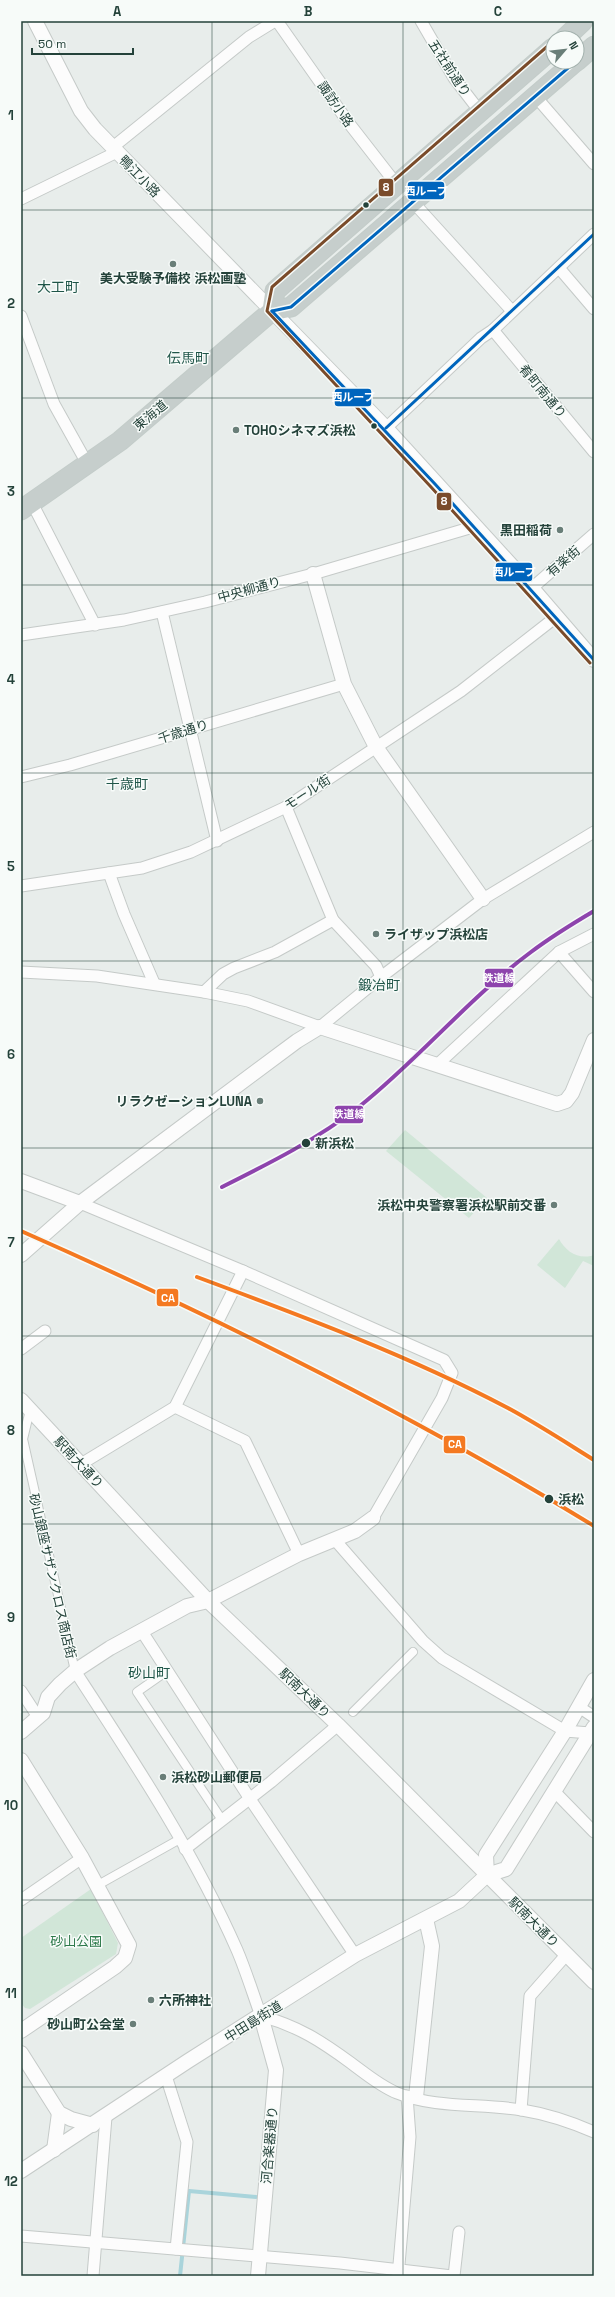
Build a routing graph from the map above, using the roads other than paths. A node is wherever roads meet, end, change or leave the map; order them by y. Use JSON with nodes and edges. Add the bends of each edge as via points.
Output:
{"nodes":[{"id":1,"x":36,"y":21,"type":"edge"},
{"id":2,"x":276,"y":21,"type":"edge"},
{"id":3,"x":421,"y":21,"type":"edge"},
{"id":4,"x":584,"y":21,"type":"edge"},
{"id":5,"x":574,"y":30,"type":"edge"},
{"id":6,"x":594,"y":46,"type":"edge"},
{"id":7,"x":585,"y":54,"type":"edge"},
{"id":8,"x":545,"y":55,"type":"edge"},
{"id":9,"x":566,"y":70,"type":"edge"},
{"id":10,"x":536,"y":97,"type":"junction"},
{"id":11,"x":481,"y":113,"type":"junction"},
{"id":12,"x":117,"y":152,"type":"junction"},
{"id":13,"x":594,"y":164,"type":"edge"},
{"id":14,"x":397,"y":185,"type":"junction"},
{"id":15,"x":21,"y":199,"type":"edge"},
{"id":16,"x":413,"y":202,"type":"junction"},
{"id":17,"x":594,"y":234,"type":"edge"},
{"id":18,"x":559,"y":268,"type":"junction"},
{"id":19,"x":594,"y":310,"type":"edge"},
{"id":20,"x":272,"y":311,"type":"junction"},
{"id":21,"x":512,"y":311,"type":"junction"},
{"id":22,"x":21,"y":316,"type":"edge"},
{"id":23,"x":493,"y":330,"type":"junction"},
{"id":24,"x":386,"y":428,"type":"junction"},
{"id":25,"x":594,"y":452,"type":"edge"},
{"id":26,"x":88,"y":465,"type":"junction"},
{"id":27,"x":26,"y":506,"type":"edge"},
{"id":28,"x":473,"y":526,"type":"junction"},
{"id":29,"x":594,"y":534,"type":"edge"},
{"id":30,"x":313,"y":574,"type":"junction"},
{"id":31,"x":532,"y":588,"type":"junction"},
{"id":32,"x":162,"y":612,"type":"junction"},
{"id":33,"x":556,"y":617,"type":"junction"},
{"id":34,"x":95,"y":625,"type":"junction"},
{"id":35,"x":21,"y":635,"type":"edge"},
{"id":36,"x":594,"y":660,"type":"edge"},
{"id":37,"x":344,"y":684,"type":"junction"},
{"id":38,"x":189,"y":730,"type":"junction"},
{"id":39,"x":376,"y":747,"type":"junction"},
{"id":40,"x":21,"y":777,"type":"edge"},
{"id":41,"x":286,"y":807,"type":"junction"},
{"id":42,"x":594,"y":832,"type":"edge"},
{"id":43,"x":217,"y":841,"type":"junction"},
{"id":44,"x":109,"y":873,"type":"junction"},
{"id":45,"x":21,"y":886,"type":"edge"},
{"id":46,"x":483,"y":899,"type":"junction"},
{"id":47,"x":334,"y":920,"type":"junction"},
{"id":48,"x":594,"y":934,"type":"edge"},
{"id":49,"x":559,"y":952,"type":"junction"},
{"id":50,"x":21,"y":972,"type":"edge"},
{"id":51,"x":381,"y":976,"type":"junction"},
{"id":52,"x":154,"y":984,"type":"junction"},
{"id":53,"x":204,"y":992,"type":"junction"},
{"id":54,"x":594,"y":992,"type":"edge"},
{"id":55,"x":320,"y":1027,"type":"junction"},
{"id":56,"x":594,"y":1040,"type":"edge"},
{"id":57,"x":438,"y":1064,"type":"junction"},
{"id":58,"x":21,"y":1181,"type":"edge"},
{"id":59,"x":80,"y":1203,"type":"junction"},
{"id":60,"x":21,"y":1255,"type":"edge"},
{"id":61,"x":243,"y":1271,"type":"junction"},
{"id":62,"x":45,"y":1330,"type":"dead end"},
{"id":63,"x":21,"y":1349,"type":"edge"},
{"id":64,"x":25,"y":1405,"type":"edge"},
{"id":65,"x":175,"y":1407,"type":"junction"},
{"id":66,"x":81,"y":1464,"type":"junction"},
{"id":67,"x":373,"y":1518,"type":"joint"},
{"id":68,"x":335,"y":1540,"type":"junction"},
{"id":69,"x":299,"y":1554,"type":"junction"},
{"id":70,"x":208,"y":1601,"type":"junction"},
{"id":71,"x":141,"y":1630,"type":"junction"},
{"id":72,"x":413,"y":1652,"type":"dead end"},
{"id":73,"x":75,"y":1671,"type":"junction"},
{"id":74,"x":167,"y":1671,"type":"junction"},
{"id":75,"x":594,"y":1680,"type":"edge"},
{"id":76,"x":21,"y":1691,"type":"edge"},
{"id":77,"x":579,"y":1707,"type":"junction"},
{"id":78,"x":353,"y":1712,"type":"dead end"},
{"id":79,"x":38,"y":1717,"type":"junction"},
{"id":80,"x":594,"y":1717,"type":"edge"},
{"id":81,"x":338,"y":1725,"type":"junction"},
{"id":82,"x":592,"y":1730,"type":"edge"},
{"id":83,"x":565,"y":1731,"type":"junction"},
{"id":84,"x":21,"y":1732,"type":"edge"},
{"id":85,"x":21,"y":1760,"type":"edge"},
{"id":86,"x":554,"y":1791,"type":"junction"},
{"id":87,"x":250,"y":1799,"type":"junction"},
{"id":88,"x":222,"y":1820,"type":"junction"},
{"id":89,"x":594,"y":1832,"type":"edge"},
{"id":90,"x":182,"y":1844,"type":"junction"},
{"id":91,"x":82,"y":1858,"type":"junction"},
{"id":92,"x":487,"y":1875,"type":"junction"},
{"id":93,"x":98,"y":1885,"type":"junction"},
{"id":94,"x":22,"y":1897,"type":"edge"},
{"id":95,"x":426,"y":1919,"type":"junction"},
{"id":96,"x":567,"y":1954,"type":"junction"},
{"id":97,"x":355,"y":1955,"type":"junction"},
{"id":98,"x":592,"y":1976,"type":"edge"},
{"id":99,"x":261,"y":2016,"type":"junction"},
{"id":100,"x":21,"y":2031,"type":"edge"},
{"id":101,"x":21,"y":2054,"type":"edge"},
{"id":102,"x":166,"y":2076,"type":"junction"},
{"id":103,"x":411,"y":2097,"type":"junction"},
{"id":104,"x":521,"y":2110,"type":"junction"},
{"id":105,"x":60,"y":2113,"type":"junction"},
{"id":106,"x":106,"y":2116,"type":"junction"},
{"id":107,"x":92,"y":2125,"type":"junction"},
{"id":108,"x":594,"y":2132,"type":"edge"},
{"id":109,"x":54,"y":2150,"type":"junction"},
{"id":110,"x":21,"y":2171,"type":"edge"},
{"id":111,"x":459,"y":2232,"type":"dead end"},
{"id":112,"x":21,"y":2236,"type":"edge"},
{"id":113,"x":97,"y":2243,"type":"junction"},
{"id":114,"x":177,"y":2249,"type":"junction"},
{"id":115,"x":259,"y":2255,"type":"junction"},
{"id":116,"x":398,"y":2273,"type":"edge"},
{"id":117,"x":94,"y":2276,"type":"edge"},
{"id":118,"x":258,"y":2276,"type":"edge"},
{"id":119,"x":453,"y":2276,"type":"edge"}],
"edges":[{"from":1,"to":12,"type":"street","name":"鴨江小路","via":[[81,111]]},
{"from":2,"to":12,"type":"street","via":[[249,37],[113,147]]},
{"from":2,"to":14,"type":"street","name":"諏訪小路","via":[[348,122]]},
{"from":3,"to":11,"type":"street","name":"五社前通り","via":[[454,78]]},
{"from":4,"to":5,"type":"highway"},
{"from":6,"to":7,"type":"highway"},
{"from":8,"to":11,"type":"highway"},
{"from":9,"to":10,"type":"highway"},
{"from":10,"to":13,"type":"street"},
{"from":10,"to":16,"type":"highway"},
{"from":11,"to":14,"type":"highway"},
{"from":12,"to":15,"type":"street"},
{"from":12,"to":20,"type":"street","name":"鴨江小路"},
{"from":14,"to":20,"type":"highway","via":[[275,291]]},
{"from":16,"to":20,"type":"highway","via":[[291,307]]},
{"from":16,"to":21,"type":"street"},
{"from":17,"to":18,"type":"street"},
{"from":18,"to":19,"type":"street"},
{"from":18,"to":21,"type":"street"},
{"from":20,"to":24,"type":"street","name":"鴨江小路"},
{"from":20,"to":26,"type":"highway","name":"東海道","via":[[120,441]]},
{"from":21,"to":23,"type":"street"},
{"from":22,"to":26,"type":"street","via":[[54,404]]},
{"from":23,"to":24,"type":"street","via":[[481,338]]},
{"from":23,"to":25,"type":"street","name":"肴町南通り"},
{"from":24,"to":28,"type":"street","name":"鴨江小路"},
{"from":26,"to":27,"type":"highway","name":"東海道"},
{"from":27,"to":34,"type":"street"},
{"from":28,"to":30,"type":"street","name":"中央柳通り"},
{"from":28,"to":31,"type":"street","name":"鴨江小路"},
{"from":29,"to":31,"type":"street","name":"有楽街"},
{"from":30,"to":32,"type":"street","name":"中央柳通り"},
{"from":30,"to":37,"type":"street"},
{"from":31,"to":33,"type":"street","name":"鴨江小路"},
{"from":32,"to":34,"type":"street","name":"中央柳通り"},
{"from":32,"to":38,"type":"street"},
{"from":33,"to":36,"type":"street","name":"鴨江小路"},
{"from":33,"to":39,"type":"street","name":"モール街","via":[[461,691]]},
{"from":34,"to":35,"type":"street","name":"中央柳通り"},
{"from":37,"to":38,"type":"street","name":"千歳通り"},
{"from":37,"to":39,"type":"street"},
{"from":38,"to":40,"type":"street","name":"千歳通り"},
{"from":38,"to":43,"type":"street"},
{"from":39,"to":41,"type":"street","name":"モール街"},
{"from":39,"to":46,"type":"street"},
{"from":41,"to":43,"type":"street","name":"モール街"},
{"from":41,"to":47,"type":"street"},
{"from":42,"to":46,"type":"street"},
{"from":43,"to":44,"type":"street","name":"モール街","via":[[142,868]]},
{"from":44,"to":45,"type":"street","name":"モール街"},
{"from":44,"to":52,"type":"street"},
{"from":46,"to":51,"type":"street"},
{"from":47,"to":51,"type":"street","via":[[376,966]]},
{"from":47,"to":53,"type":"street","via":[[275,952],[223,974]]},
{"from":48,"to":49,"type":"street"},
{"from":49,"to":54,"type":"street"},
{"from":49,"to":57,"type":"street"},
{"from":50,"to":52,"type":"street","via":[[97,976]]},
{"from":51,"to":55,"type":"street"},
{"from":52,"to":53,"type":"street"},
{"from":53,"to":55,"type":"street","via":[[248,1001]]},
{"from":55,"to":57,"type":"street"},
{"from":55,"to":59,"type":"street","via":[[297,1041]]},
{"from":56,"to":57,"type":"street","via":[[572,1093],[566,1101],[557,1104]]},
{"from":58,"to":59,"type":"street"},
{"from":59,"to":60,"type":"street"},
{"from":59,"to":61,"type":"street"},
{"from":61,"to":65,"type":"street"},
{"from":61,"to":67,"type":"street","via":[[444,1360],[452,1373],[442,1398]]},
{"from":62,"to":63,"type":"street"},
{"from":64,"to":66,"type":"street","name":"駅南大通り"},
{"from":64,"to":73,"type":"street","name":"砂山銀座サザンクロス商店街","via":[[23,1439]]},
{"from":65,"to":66,"type":"street"},
{"from":65,"to":69,"type":"street","via":[[245,1441]]},
{"from":66,"to":70,"type":"street","name":"駅南大通り"},
{"from":67,"to":68,"type":"street"},
{"from":68,"to":69,"type":"street"},
{"from":68,"to":83,"type":"street","via":[[430,1649],[454,1667]]},
{"from":69,"to":70,"type":"street"},
{"from":70,"to":71,"type":"street","via":[[187,1606]]},
{"from":70,"to":81,"type":"street","name":"駅南大通り"},
{"from":71,"to":73,"type":"street"},
{"from":71,"to":74,"type":"street"},
{"from":72,"to":78,"type":"street"},
{"from":73,"to":79,"type":"street","via":[[48,1697],[43,1713]]},
{"from":73,"to":90,"type":"street","via":[[148,1785]]},
{"from":74,"to":87,"type":"street"},
{"from":74,"to":88,"type":"street","via":[[137,1692]]},
{"from":75,"to":77,"type":"street"},
{"from":76,"to":79,"type":"street"},
{"from":77,"to":80,"type":"street"},
{"from":77,"to":83,"type":"street"},
{"from":79,"to":84,"type":"street"},
{"from":81,"to":87,"type":"street"},
{"from":81,"to":92,"type":"street","name":"駅南大通り"},
{"from":82,"to":83,"type":"street"},
{"from":82,"to":86,"type":"street"},
{"from":83,"to":92,"type":"street","via":[[486,1855]]},
{"from":85,"to":91,"type":"street"},
{"from":86,"to":89,"type":"street"},
{"from":86,"to":92,"type":"street","via":[[506,1869]]},
{"from":87,"to":88,"type":"street"},
{"from":87,"to":97,"type":"street"},
{"from":88,"to":90,"type":"street"},
{"from":90,"to":93,"type":"street"},
{"from":90,"to":99,"type":"street","via":[[237,1950]]},
{"from":91,"to":93,"type":"street"},
{"from":91,"to":94,"type":"street"},
{"from":92,"to":95,"type":"street","name":"中田島街道","via":[[459,1900]]},
{"from":92,"to":96,"type":"street","name":"駅南大通り"},
{"from":93,"to":100,"type":"street","via":[[127,1939],[127,1954],[115,1967]]},
{"from":95,"to":97,"type":"street","name":"中田島街道"},
{"from":95,"to":103,"type":"street","via":[[432,1946]]},
{"from":96,"to":98,"type":"street","name":"駅南大通り"},
{"from":96,"to":104,"type":"street","via":[[530,1996]]},
{"from":97,"to":99,"type":"street","name":"中田島街道"},
{"from":99,"to":102,"type":"street","name":"中田島街道"},
{"from":99,"to":103,"type":"street","via":[[288,2023],[318,2040],[382,2087]]},
{"from":99,"to":115,"type":"street","name":"河合楽器通り","via":[[276,2070]]},
{"from":101,"to":105,"type":"street"},
{"from":102,"to":106,"type":"street","name":"中田島街道"},
{"from":102,"to":114,"type":"street","via":[[187,2142]]},
{"from":103,"to":104,"type":"street","via":[[428,2102]]},
{"from":103,"to":116,"type":"street"},
{"from":104,"to":108,"type":"street","via":[[570,2122]]},
{"from":105,"to":107,"type":"street"},
{"from":105,"to":109,"type":"street"},
{"from":106,"to":107,"type":"street","name":"中田島街道"},
{"from":106,"to":113,"type":"street"},
{"from":107,"to":109,"type":"street","name":"中田島街道"},
{"from":109,"to":110,"type":"street","name":"中田島街道"},
{"from":111,"to":119,"type":"street"},
{"from":112,"to":113,"type":"street"},
{"from":113,"to":114,"type":"street"},
{"from":113,"to":117,"type":"street"},
{"from":114,"to":115,"type":"street"},
{"from":115,"to":116,"type":"street"},
{"from":115,"to":118,"type":"street","name":"河合楽器通り"},
{"from":116,"to":119,"type":"street"}]}
